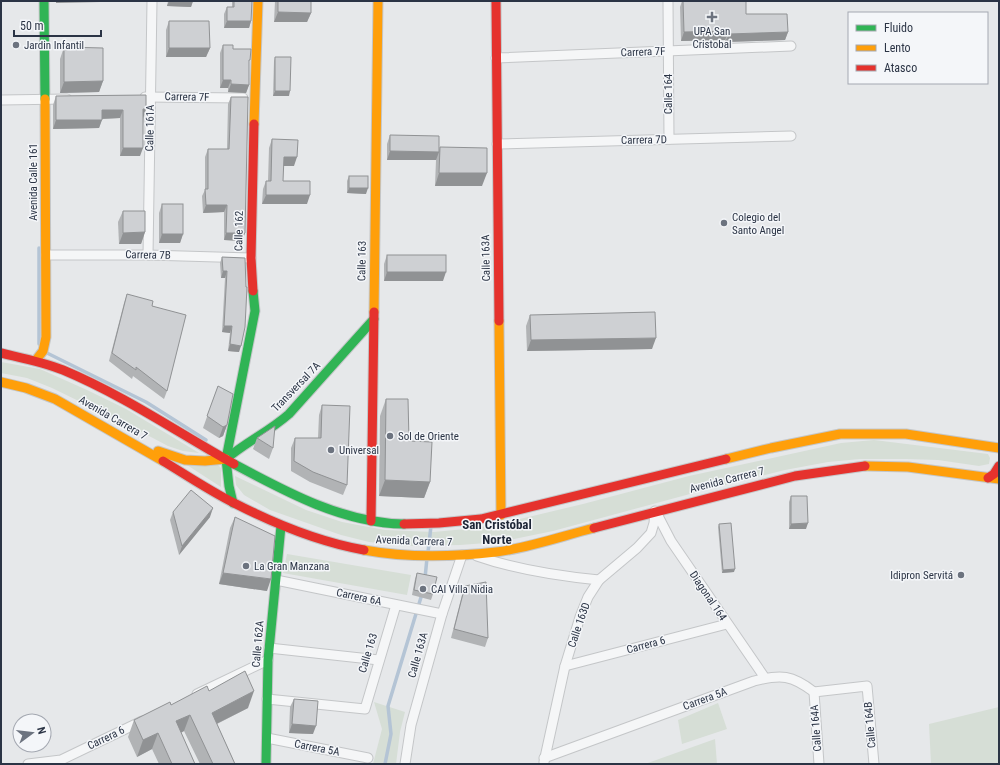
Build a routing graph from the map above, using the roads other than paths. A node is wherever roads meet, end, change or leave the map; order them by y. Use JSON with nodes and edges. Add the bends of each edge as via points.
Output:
{"nodes":[{"id":1,"x":44,"y":1,"type":"edge"},
{"id":2,"x":152,"y":1,"type":"edge"},
{"id":3,"x":258,"y":1,"type":"edge"},
{"id":4,"x":378,"y":1,"type":"edge"},
{"id":5,"x":496,"y":1,"type":"edge"},
{"id":6,"x":668,"y":1,"type":"edge"},
{"id":7,"x":791,"y":46,"type":"dead end"},
{"id":8,"x":668,"y":51,"type":"junction"},
{"id":9,"x":496,"y":58,"type":"junction"},
{"id":10,"x":136,"y":97,"type":"edge"},
{"id":11,"x":151,"y":97,"type":"junction"},
{"id":12,"x":74,"y":98,"type":"edge"},
{"id":13,"x":45,"y":99,"type":"junction"},
{"id":14,"x":254,"y":99,"type":"junction"},
{"id":15,"x":1,"y":100,"type":"edge"},
{"id":16,"x":790,"y":136,"type":"dead end"},
{"id":17,"x":668,"y":139,"type":"junction"},
{"id":18,"x":497,"y":144,"type":"junction"},
{"id":19,"x":46,"y":255,"type":"junction"},
{"id":20,"x":148,"y":255,"type":"junction"},
{"id":21,"x":251,"y":258,"type":"junction"},
{"id":22,"x":374,"y":319,"type":"junction"},
{"id":23,"x":1,"y":353,"type":"edge"},
{"id":24,"x":36,"y":360,"type":"junction"},
{"id":25,"x":1,"y":382,"type":"edge"},
{"id":26,"x":126,"y":439,"type":"junction"},
{"id":27,"x":996,"y":447,"type":"edge"},
{"id":28,"x":999,"y":456,"type":"edge"},
{"id":29,"x":226,"y":459,"type":"junction"},
{"id":30,"x":999,"y":466,"type":"edge"},
{"id":31,"x":999,"y":476,"type":"edge"},
{"id":32,"x":988,"y":478,"type":"junction"},
{"id":33,"x":999,"y":479,"type":"edge"},
{"id":34,"x":233,"y":503,"type":"junction"},
{"id":35,"x":655,"y":511,"type":"junction"},
{"id":36,"x":501,"y":515,"type":"junction"},
{"id":37,"x":371,"y":521,"type":"junction"},
{"id":38,"x":281,"y":526,"type":"junction"},
{"id":39,"x":472,"y":554,"type":"junction"},
{"id":40,"x":462,"y":555,"type":"junction"},
{"id":41,"x":276,"y":580,"type":"junction"},
{"id":42,"x":598,"y":580,"type":"junction"},
{"id":43,"x":396,"y":605,"type":"junction"},
{"id":44,"x":442,"y":614,"type":"junction"},
{"id":45,"x":728,"y":624,"type":"junction"},
{"id":46,"x":269,"y":648,"type":"junction"},
{"id":47,"x":268,"y":660,"type":"junction"},
{"id":48,"x":379,"y":660,"type":"junction"},
{"id":49,"x":565,"y":666,"type":"junction"},
{"id":50,"x":765,"y":678,"type":"junction"},
{"id":51,"x":814,"y":692,"type":"junction"},
{"id":52,"x":190,"y":698,"type":"edge"},
{"id":53,"x":267,"y":699,"type":"junction"},
{"id":54,"x":152,"y":716,"type":"edge"},
{"id":55,"x":267,"y":738,"type":"junction"},
{"id":56,"x":368,"y":758,"type":"dead end"},
{"id":57,"x":544,"y":761,"type":"edge"},
{"id":58,"x":54,"y":762,"type":"edge"},
{"id":59,"x":28,"y":764,"type":"edge"},
{"id":60,"x":266,"y":764,"type":"edge"},
{"id":61,"x":405,"y":764,"type":"edge"},
{"id":62,"x":818,"y":764,"type":"edge"},
{"id":63,"x":874,"y":764,"type":"edge"}],
"edges":[{"from":1,"to":13,"type":"main road","name":"Avenida Calle 161"},
{"from":2,"to":11,"type":"street","name":"Calle 161A"},
{"from":3,"to":14,"type":"main road","name":"Calle 162"},
{"from":4,"to":22,"type":"main road","name":"Calle 163"},
{"from":5,"to":9,"type":"main road","name":"Calle 163A"},
{"from":6,"to":8,"type":"street","name":"Calle 164"},
{"from":7,"to":8,"type":"street","name":"Carrera 7F"},
{"from":8,"to":9,"type":"street","name":"Carrera 7F"},
{"from":8,"to":17,"type":"street","name":"Calle 164"},
{"from":9,"to":18,"type":"main road","name":"Calle 163A"},
{"from":10,"to":11,"type":"street","name":"Carrera 7F"},
{"from":11,"to":14,"type":"street","name":"Carrera 7F"},
{"from":11,"to":20,"type":"street","name":"Calle 161A"},
{"from":12,"to":13,"type":"street"},
{"from":13,"to":15,"type":"street"},
{"from":13,"to":19,"type":"main road","name":"Avenida Calle 161"},
{"from":14,"to":21,"type":"main road","name":"Calle 162"},
{"from":16,"to":17,"type":"street","name":"Carrera 7D"},
{"from":17,"to":18,"type":"street","name":"Carrera 7D"},
{"from":18,"to":36,"type":"main road","name":"Calle 163A"},
{"from":19,"to":20,"type":"street","name":"Carrera 7B"},
{"from":19,"to":24,"type":"main road","name":"Avenida Calle 161","via":[[46,337]]},
{"from":20,"to":21,"type":"street","name":"Carrera 7B"},
{"from":21,"to":29,"type":"main road","name":"Calle 162","via":[[255,311]]},
{"from":22,"to":29,"type":"main road","name":"Transversal 7A","via":[[298,405],[279,422]]},
{"from":22,"to":37,"type":"main road","name":"Calle 163"},
{"from":23,"to":24,"type":"main road","name":"Avenida Carrera 7"},
{"from":24,"to":29,"type":"main road","name":"Avenida Carrera 7","via":[[99,386]]},
{"from":25,"to":26,"type":"main road","name":"Avenida Carrera 7","via":[[55,399]]},
{"from":26,"to":29,"type":"main road","via":[[185,460]]},
{"from":26,"to":34,"type":"main road","name":"Avenida Carrera 7"},
{"from":27,"to":28,"type":"main road"},
{"from":27,"to":36,"type":"main road","name":"Avenida Carrera 7","via":[[906,434],[840,434],[771,448]]},
{"from":29,"to":34,"type":"main road","name":"Calle 162"},
{"from":29,"to":37,"type":"main road","name":"Avenida Carrera 7","via":[[300,498]]},
{"from":30,"to":32,"type":"main road"},
{"from":31,"to":32,"type":"main road"},
{"from":32,"to":33,"type":"main road","name":"Avenida Carrera 7"},
{"from":32,"to":35,"type":"main road","name":"Avenida Carrera 7","via":[[908,467],[863,466],[795,476]]},
{"from":34,"to":38,"type":"main road","name":"Avenida Carrera 7"},
{"from":35,"to":39,"type":"main road","name":"Avenida Carrera 7","via":[[530,545]]},
{"from":35,"to":42,"type":"street","name":"Calle 163D","via":[[651,533]]},
{"from":35,"to":45,"type":"street","name":"Diagonal 164","via":[[670,541]]},
{"from":36,"to":37,"type":"main road","name":"Avenida Carrera 7","via":[[422,524]]},
{"from":38,"to":40,"type":"main road","name":"Avenida Carrera 7","via":[[346,548],[409,555]]},
{"from":38,"to":41,"type":"main road","name":"Calle 162A"},
{"from":39,"to":40,"type":"main road","name":"Avenida Carrera 7"},
{"from":39,"to":42,"type":"street","via":[[496,563],[536,572]]},
{"from":40,"to":44,"type":"street","name":"Calle 163A"},
{"from":41,"to":43,"type":"street","name":"Carrera 6A"},
{"from":41,"to":46,"type":"main road","name":"Calle 162A"},
{"from":42,"to":49,"type":"street","name":"Calle 163D","via":[[580,617]]},
{"from":43,"to":44,"type":"street","name":"Carrera 6A"},
{"from":43,"to":48,"type":"street","name":"Calle 163"},
{"from":44,"to":61,"type":"street","name":"Calle 163A","via":[[411,725]]},
{"from":45,"to":49,"type":"street","name":"Carrera 6"},
{"from":45,"to":50,"type":"street","name":"Diagonal 164"},
{"from":46,"to":47,"type":"main road","name":"Calle 162A"},
{"from":46,"to":48,"type":"street"},
{"from":47,"to":52,"type":"street"},
{"from":47,"to":53,"type":"main road","name":"Calle 162A"},
{"from":48,"to":53,"type":"street","name":"Calle 163","via":[[364,709]]},
{"from":49,"to":57,"type":"street","name":"Calle 163D"},
{"from":50,"to":51,"type":"street","name":"Carrera 5A","via":[[792,678]]},
{"from":50,"to":57,"type":"street","name":"Carrera 5A"},
{"from":51,"to":62,"type":"street","name":"Calle 164A"},
{"from":51,"to":63,"type":"street","name":"Calle 164B","via":[[867,686]]},
{"from":53,"to":55,"type":"main road","name":"Calle 162A"},
{"from":54,"to":58,"type":"street","name":"Carrera 6"},
{"from":55,"to":56,"type":"street","name":"Carrera 5A"},
{"from":55,"to":60,"type":"main road","name":"Calle 162A"},
{"from":58,"to":59,"type":"street","name":"Carrera 6"}]}
